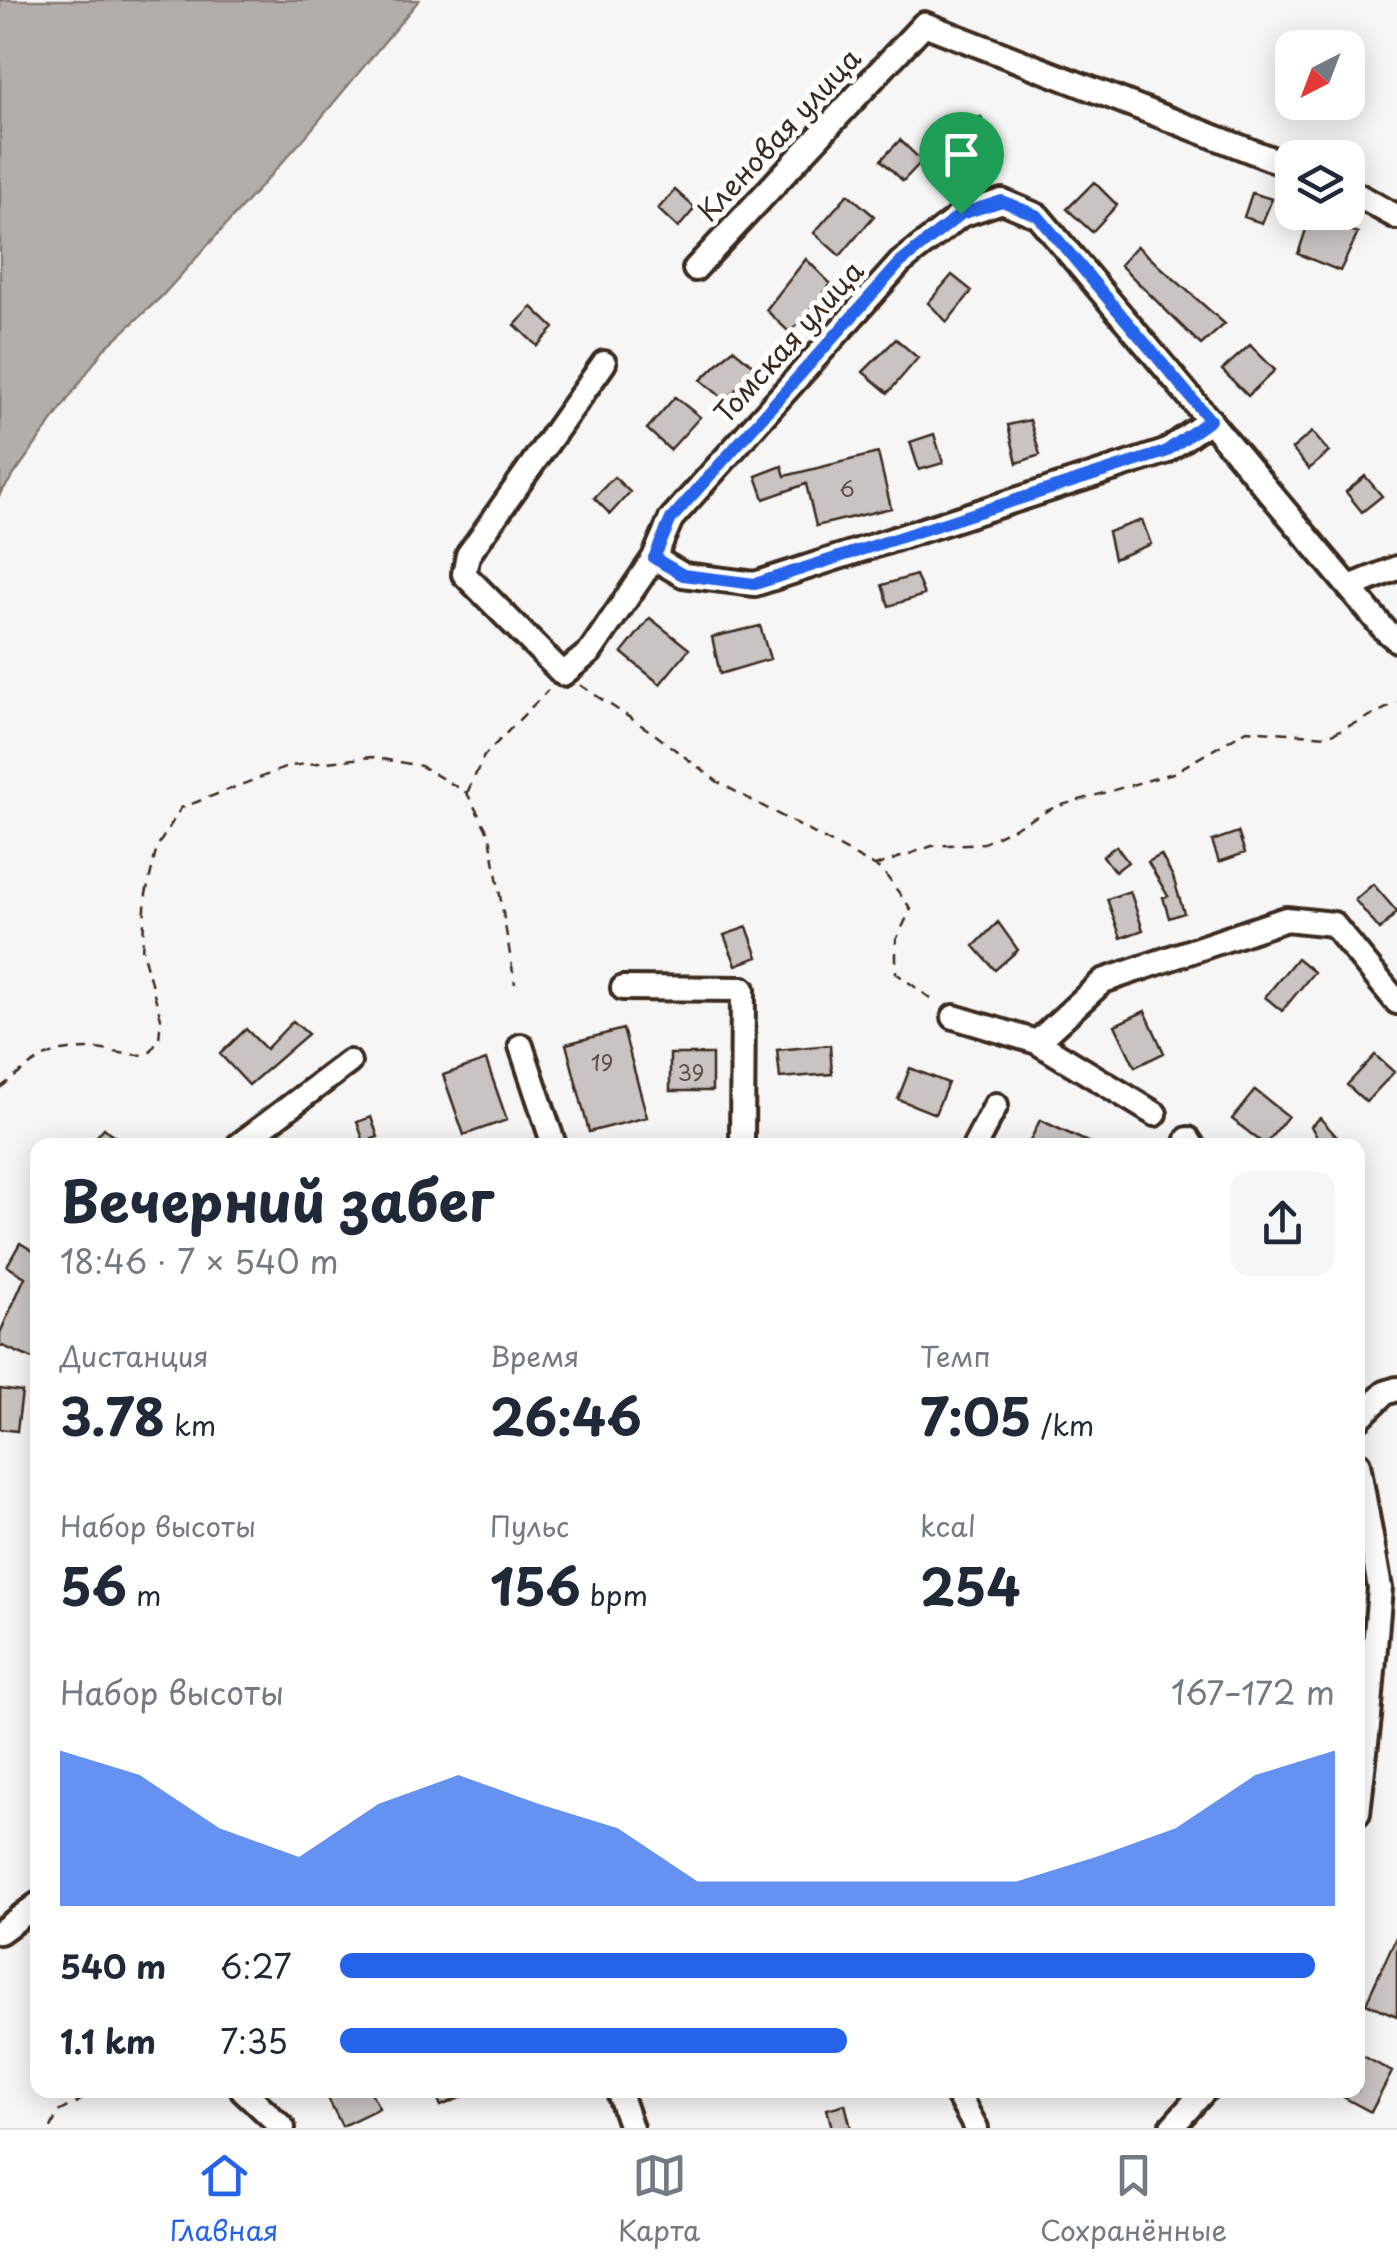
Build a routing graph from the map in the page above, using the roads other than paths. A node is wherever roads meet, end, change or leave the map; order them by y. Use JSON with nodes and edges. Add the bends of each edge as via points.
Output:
{"nodes":[{"id":1,"x":1275,"y":160,"type":"edge"},
{"id":2,"x":1365,"y":200,"type":"edge"},
{"id":3,"x":1397,"y":218,"type":"edge"},
{"id":4,"x":695,"y":269,"type":"dead end"},
{"id":5,"x":604,"y":363,"type":"dead end"},
{"id":6,"x":1210,"y":420,"type":"junction"},
{"id":7,"x":654,"y":558,"type":"junction"},
{"id":8,"x":1397,"y":568,"type":"edge"},
{"id":9,"x":1350,"y":587,"type":"junction"},
{"id":10,"x":1397,"y":640,"type":"edge"},
{"id":11,"x":623,"y":988,"type":"dead end"},
{"id":12,"x":1397,"y":1002,"type":"edge"},
{"id":13,"x":954,"y":1016,"type":"road end"},
{"id":14,"x":1037,"y":1042,"type":"junction"},
{"id":15,"x":521,"y":1046,"type":"dead end"},
{"id":16,"x":349,"y":1062,"type":"dead end"},
{"id":17,"x":996,"y":1105,"type":"dead end"},
{"id":18,"x":1155,"y":1114,"type":"dead end"},
{"id":19,"x":248,"y":1138,"type":"edge"},
{"id":20,"x":552,"y":1138,"type":"edge"},
{"id":21,"x":742,"y":1138,"type":"edge"},
{"id":22,"x":979,"y":1138,"type":"edge"},
{"id":23,"x":1391,"y":1391,"type":"edge"},
{"id":24,"x":1365,"y":1412,"type":"edge"},
{"id":25,"x":1365,"y":1503,"type":"edge"},
{"id":26,"x":1365,"y":1757,"type":"edge"},
{"id":27,"x":30,"y":1910,"type":"edge"},
{"id":28,"x":0,"y":1932,"type":"edge"},
{"id":29,"x":251,"y":2098,"type":"edge"},
{"id":30,"x":621,"y":2098,"type":"edge"},
{"id":31,"x":959,"y":2098,"type":"edge"},
{"id":32,"x":1198,"y":2098,"type":"edge"},
{"id":33,"x":283,"y":2128,"type":"edge"},
{"id":34,"x":630,"y":2128,"type":"edge"},
{"id":35,"x":976,"y":2128,"type":"edge"},
{"id":36,"x":1171,"y":2128,"type":"edge"}],
"edges":[{"from":1,"to":4,"type":"street","name":"Кленовая улица","via":[[924,24]]},
{"from":2,"to":3,"type":"street"},
{"from":5,"to":7,"type":"street","name":"Томская улица","via":[[468,555],[464,574],[563,674],[590,652]]},
{"from":6,"to":7,"type":"street","via":[[1165,452],[755,584],[683,575]]},
{"from":6,"to":7,"type":"street","name":"Томская улица","via":[[1038,216],[1002,201],[961,214],[900,263],[671,519]]},
{"from":6,"to":9,"type":"street"},
{"from":8,"to":9,"type":"street"},
{"from":9,"to":10,"type":"street"},
{"from":11,"to":21,"type":"street","via":[[743,990]]},
{"from":12,"to":14,"type":"street","via":[[1334,924],[1286,919],[1103,981]]},
{"from":13,"to":14,"type":"street"},
{"from":14,"to":18,"type":"street"},
{"from":15,"to":20,"type":"street"},
{"from":16,"to":19,"type":"street"},
{"from":17,"to":22,"type":"street"},
{"from":23,"to":24,"type":"street"},
{"from":25,"to":26,"type":"street","via":[[1380,1588]]},
{"from":27,"to":28,"type":"street"},
{"from":29,"to":33,"type":"street"},
{"from":30,"to":34,"type":"street"},
{"from":31,"to":35,"type":"street"},
{"from":32,"to":36,"type":"street"}]}
